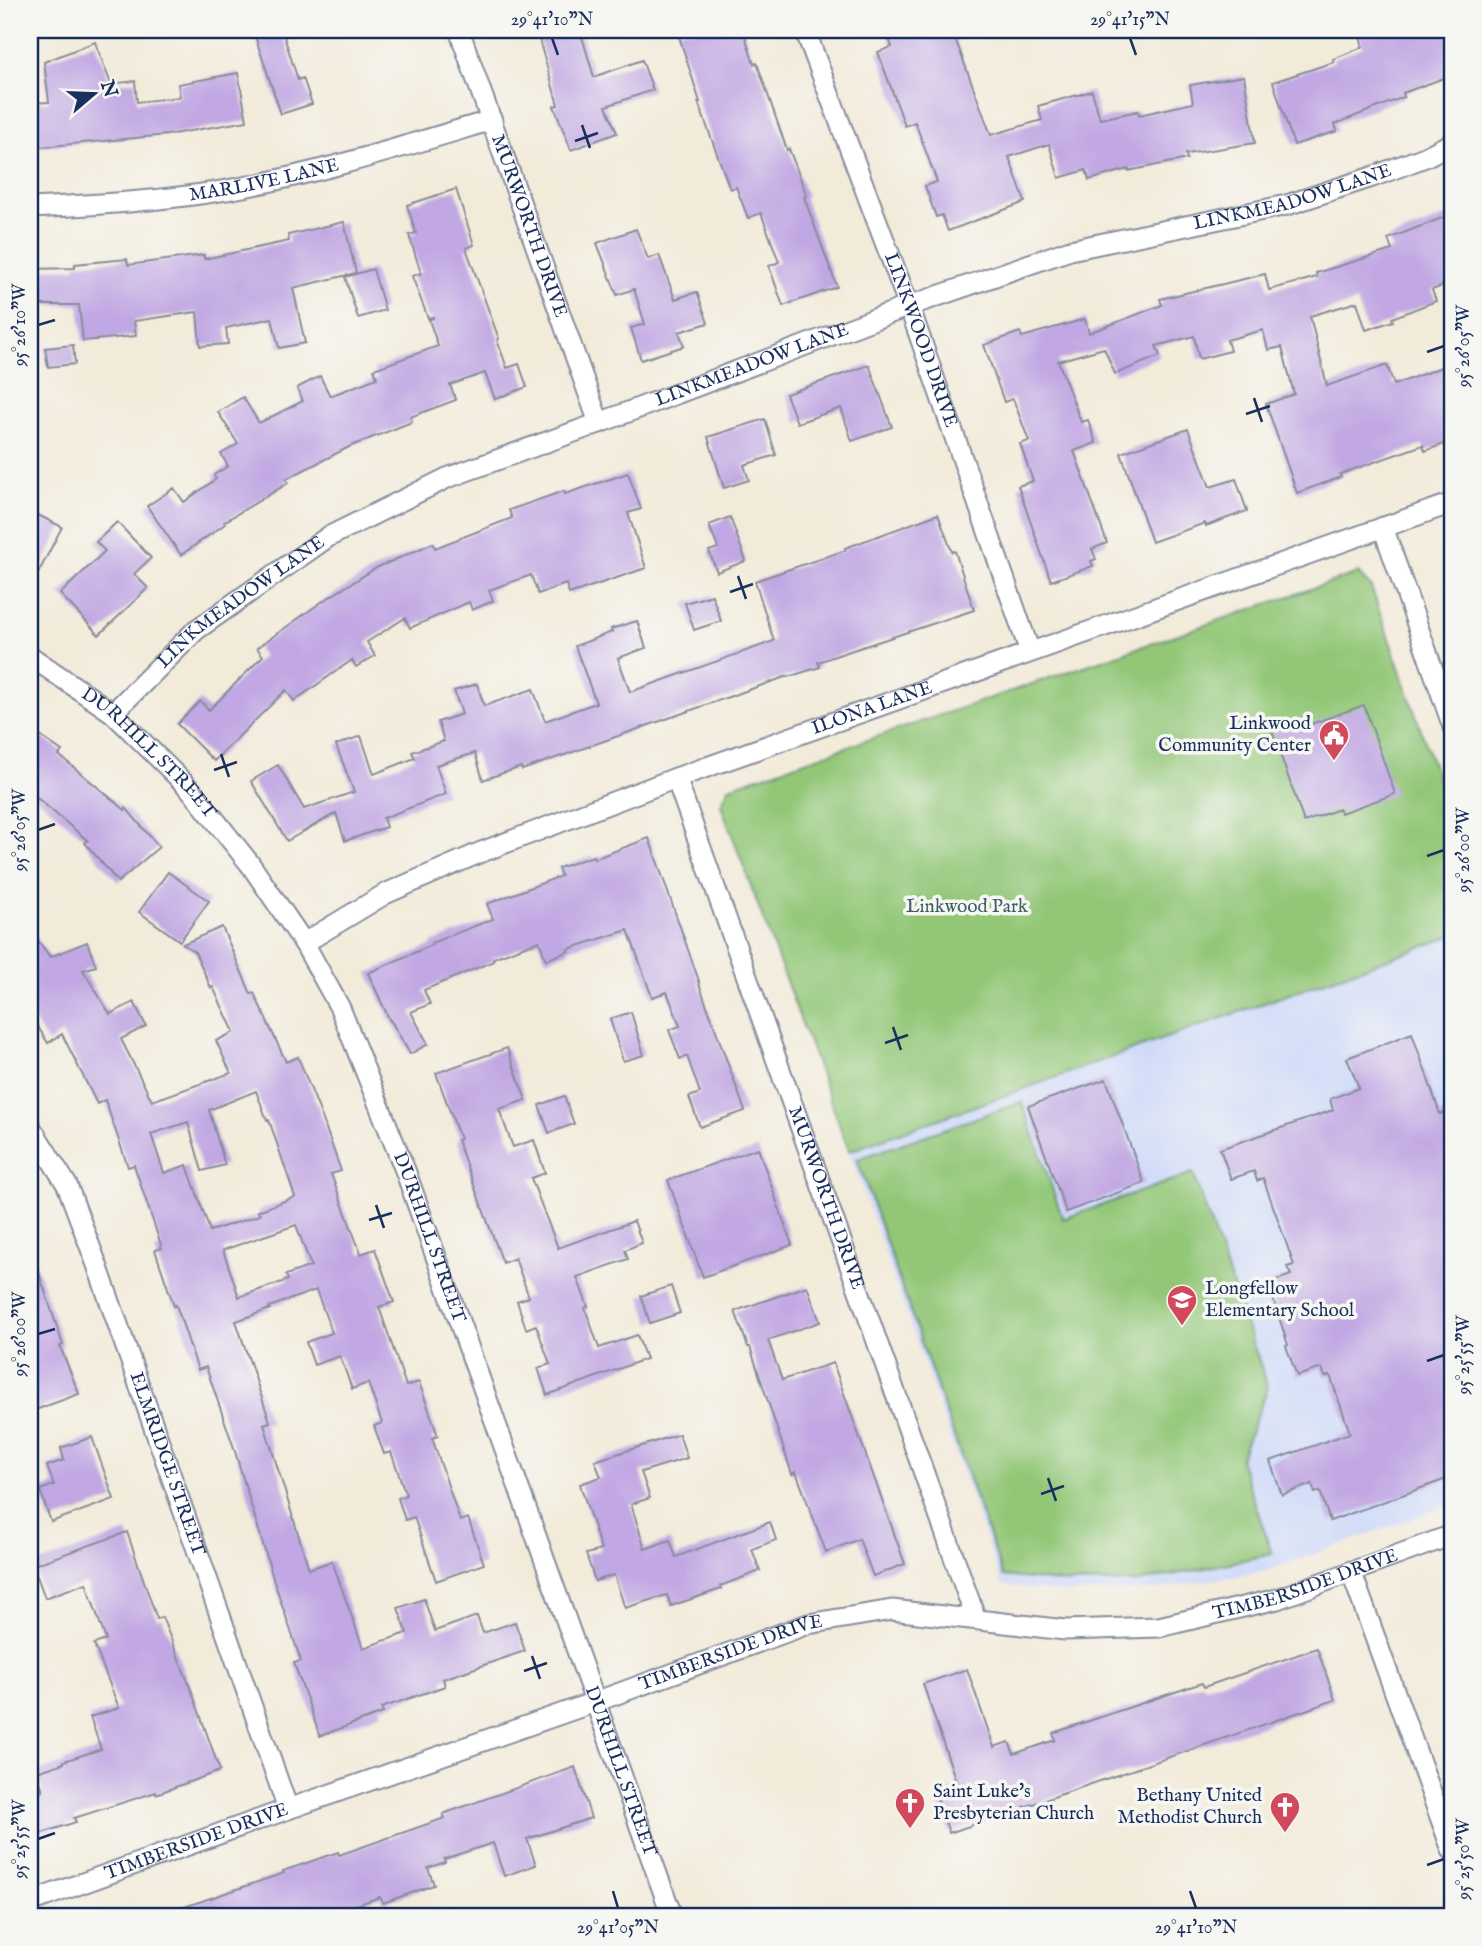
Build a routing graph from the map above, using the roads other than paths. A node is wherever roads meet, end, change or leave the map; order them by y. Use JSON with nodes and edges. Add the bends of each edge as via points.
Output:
{"nodes":[{"id":1,"x":459,"y":30,"type":"edge"},
{"id":2,"x":805,"y":30,"type":"edge"},
{"id":3,"x":492,"y":120,"type":"junction"},
{"id":4,"x":1452,"y":143,"type":"edge"},
{"id":5,"x":30,"y":208,"type":"edge"},
{"id":6,"x":909,"y":306,"type":"junction"},
{"id":7,"x":599,"y":423,"type":"junction"},
{"id":8,"x":1452,"y":503,"type":"edge"},
{"id":9,"x":1383,"y":527,"type":"junction"},
{"id":10,"x":1030,"y":652,"type":"junction"},
{"id":11,"x":30,"y":656,"type":"edge"},
{"id":12,"x":113,"y":713,"type":"junction"},
{"id":13,"x":1452,"y":724,"type":"edge"},
{"id":14,"x":676,"y":778,"type":"junction"},
{"id":15,"x":304,"y":943,"type":"junction"},
{"id":16,"x":30,"y":1126,"type":"edge"},
{"id":17,"x":1452,"y":1535,"type":"edge"},
{"id":18,"x":1351,"y":1571,"type":"junction"},
{"id":19,"x":976,"y":1619,"type":"junction"},
{"id":20,"x":595,"y":1702,"type":"junction"},
{"id":21,"x":288,"y":1809,"type":"junction"},
{"id":22,"x":1452,"y":1850,"type":"edge"},
{"id":23,"x":30,"y":1902,"type":"edge"},
{"id":24,"x":672,"y":1916,"type":"edge"}],
"edges":[{"from":1,"to":3,"type":"street","name":"MURWORTH DRIVE"},
{"from":2,"to":6,"type":"street","name":"LINKWOOD DRIVE"},
{"from":3,"to":5,"type":"street","name":"MARLIVE LANE","via":[[340,165],[226,190]]},
{"from":3,"to":7,"type":"street","name":"MURWORTH DRIVE"},
{"from":4,"to":6,"type":"street","name":"LINKMEADOW LANE","via":[[1373,177],[1287,205],[1070,250]]},
{"from":6,"to":7,"type":"street","name":"LINKMEADOW LANE"},
{"from":6,"to":10,"type":"street","name":"LINKWOOD DRIVE"},
{"from":7,"to":12,"type":"street","name":"LINKMEADOW LANE","via":[[447,478],[328,537],[196,631]]},
{"from":8,"to":9,"type":"street","name":"ILONA LANE"},
{"from":9,"to":10,"type":"street","name":"ILONA LANE"},
{"from":9,"to":13,"type":"street"},
{"from":10,"to":14,"type":"street","name":"ILONA LANE"},
{"from":11,"to":12,"type":"street","name":"DURHILL STREET"},
{"from":12,"to":15,"type":"street","name":"DURHILL STREET","via":[[191,790]]},
{"from":14,"to":15,"type":"street","name":"ILONA LANE","via":[[385,894]]},
{"from":14,"to":19,"type":"street","name":"MURWORTH DRIVE"},
{"from":15,"to":20,"type":"street","name":"DURHILL STREET","via":[[340,1008],[400,1158]]},
{"from":16,"to":21,"type":"street","name":"ELMRIDGE STREET","via":[[67,1185]]},
{"from":17,"to":18,"type":"street","name":"TIMBERSIDE DRIVE"},
{"from":18,"to":19,"type":"street","name":"TIMBERSIDE DRIVE","via":[[1277,1599],[1159,1627],[1065,1630]]},
{"from":18,"to":22,"type":"street"},
{"from":19,"to":20,"type":"street","name":"TIMBERSIDE DRIVE","via":[[892,1610],[808,1624]]},
{"from":20,"to":21,"type":"street","name":"TIMBERSIDE DRIVE"},
{"from":20,"to":24,"type":"street","name":"DURHILL STREET"},
{"from":21,"to":23,"type":"street","name":"TIMBERSIDE DRIVE"}]}
